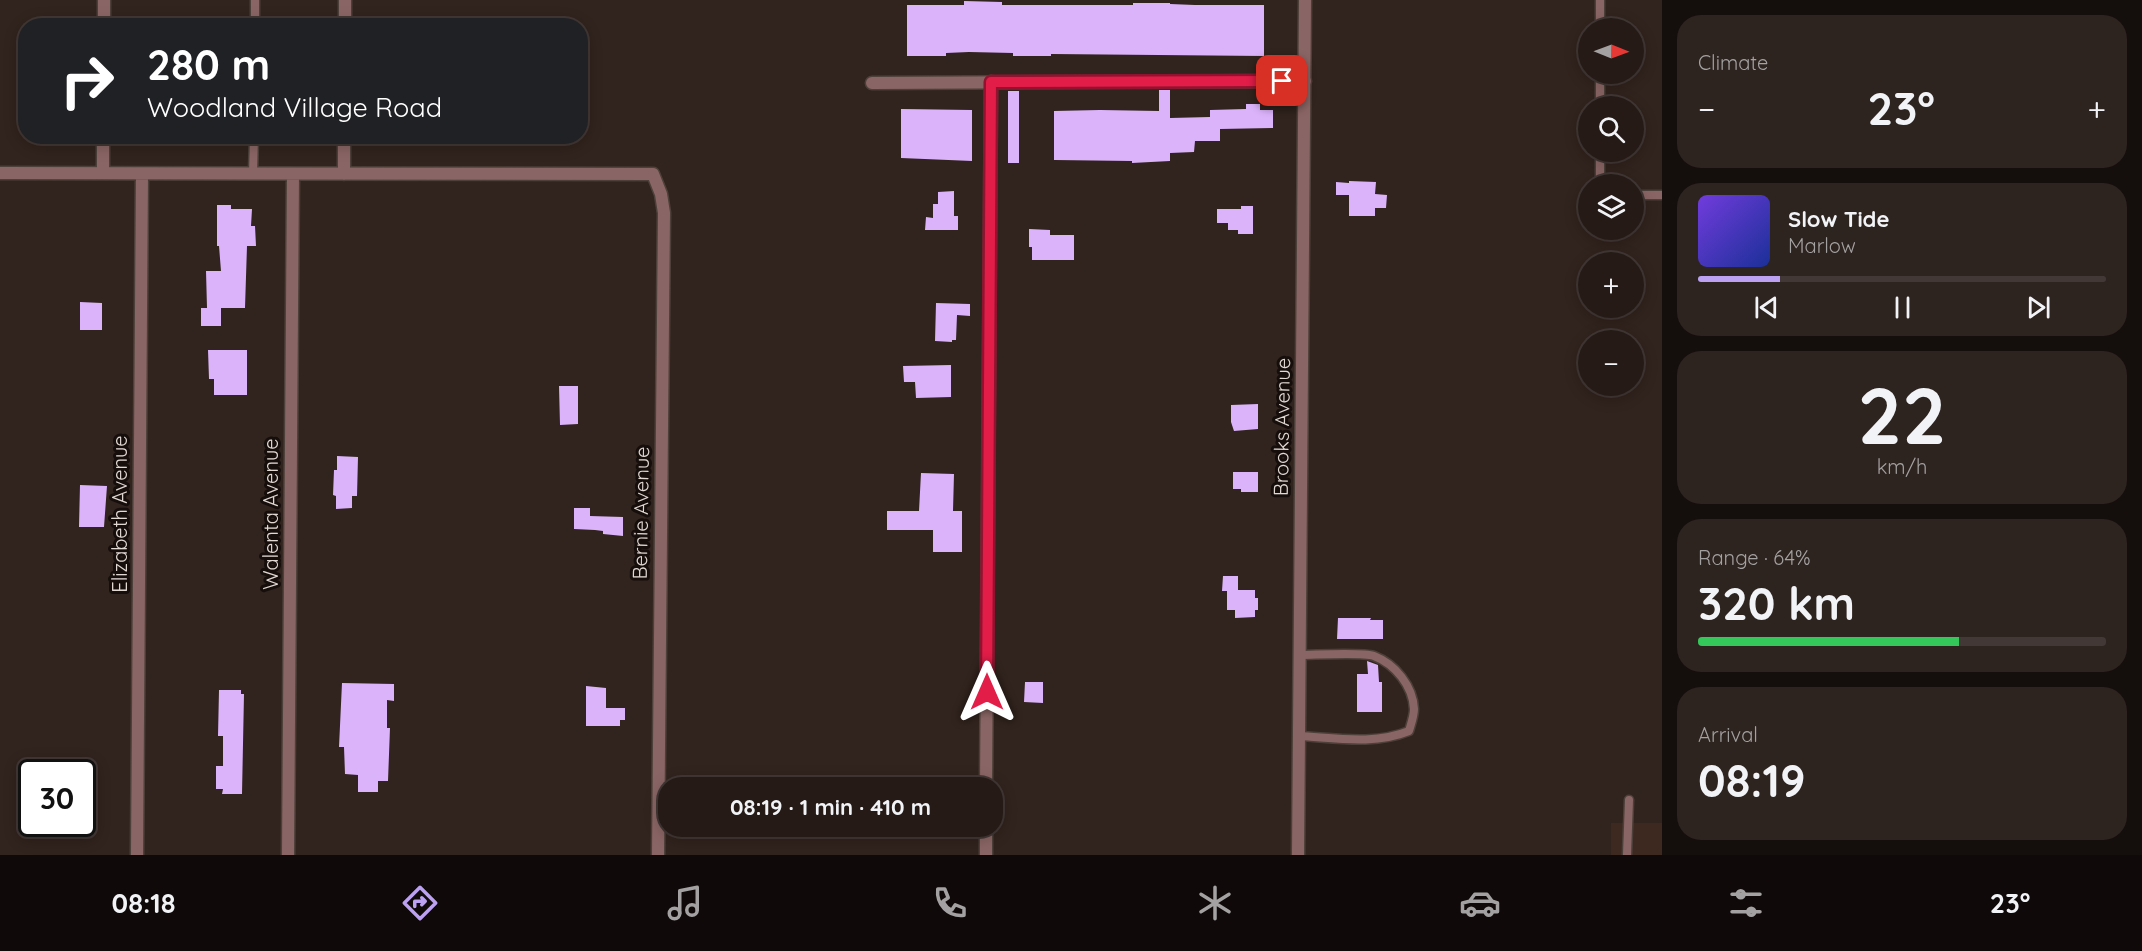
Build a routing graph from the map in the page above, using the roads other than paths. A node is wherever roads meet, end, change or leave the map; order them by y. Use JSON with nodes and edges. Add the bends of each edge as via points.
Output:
{"nodes":[{"id":1,"x":104,"y":0,"type":"edge"},
{"id":2,"x":255,"y":0,"type":"edge"},
{"id":3,"x":345,"y":0,"type":"edge"},
{"id":4,"x":1305,"y":0,"type":"edge"},
{"id":5,"x":1600,"y":0,"type":"edge"},
{"id":6,"x":104,"y":18,"type":"edge"},
{"id":7,"x":255,"y":18,"type":"edge"},
{"id":8,"x":345,"y":18,"type":"edge"},
{"id":9,"x":1600,"y":18,"type":"edge"},
{"id":10,"x":1305,"y":81,"type":"junction"},
{"id":11,"x":991,"y":82,"type":"junction"},
{"id":12,"x":872,"y":83,"type":"dead end"},
{"id":13,"x":103,"y":144,"type":"edge"},
{"id":14,"x":254,"y":144,"type":"edge"},
{"id":15,"x":344,"y":144,"type":"edge"},
{"id":16,"x":0,"y":173,"type":"edge"},
{"id":17,"x":103,"y":173,"type":"junction"},
{"id":18,"x":254,"y":173,"type":"junction"},
{"id":19,"x":142,"y":174,"type":"junction"},
{"id":20,"x":293,"y":174,"type":"junction"},
{"id":21,"x":344,"y":174,"type":"junction"},
{"id":22,"x":1644,"y":195,"type":"edge"},
{"id":23,"x":1662,"y":195,"type":"edge"},
{"id":24,"x":1300,"y":655,"type":"junction"},
{"id":25,"x":1299,"y":736,"type":"junction"},
{"id":26,"x":986,"y":777,"type":"edge"},
{"id":27,"x":1629,"y":800,"type":"dead end"},
{"id":28,"x":986,"y":837,"type":"edge"},
{"id":29,"x":137,"y":855,"type":"edge"},
{"id":30,"x":288,"y":855,"type":"edge"},
{"id":31,"x":658,"y":855,"type":"edge"},
{"id":32,"x":986,"y":855,"type":"edge"},
{"id":33,"x":1298,"y":855,"type":"edge"},
{"id":34,"x":1627,"y":855,"type":"edge"}],
"edges":[{"from":1,"to":6,"type":"street"},
{"from":2,"to":7,"type":"lane"},
{"from":3,"to":8,"type":"street"},
{"from":4,"to":10,"type":"street","name":"Brooks Avenue"},
{"from":5,"to":9,"type":"lane"},
{"from":10,"to":11,"type":"street"},
{"from":10,"to":24,"type":"street","name":"Brooks Avenue"},
{"from":11,"to":12,"type":"street"},
{"from":11,"to":26,"type":"street"},
{"from":13,"to":17,"type":"street"},
{"from":14,"to":18,"type":"lane"},
{"from":15,"to":21,"type":"street"},
{"from":16,"to":17,"type":"street"},
{"from":17,"to":19,"type":"street"},
{"from":18,"to":19,"type":"street"},
{"from":18,"to":20,"type":"street"},
{"from":19,"to":29,"type":"street","name":"Elizabeth Avenue"},
{"from":20,"to":21,"type":"street"},
{"from":20,"to":30,"type":"street","name":"Walenta Avenue"},
{"from":21,"to":31,"type":"street","name":"Bernie Avenue","via":[[653,174],[664,213]]},
{"from":22,"to":23,"type":"lane"},
{"from":24,"to":25,"type":"street","name":"Brooks Avenue"},
{"from":24,"to":25,"type":"lane","via":[[1373,656],[1392,666],[1402,677],[1412,692],[1414,711],[1409,731],[1392,738]]},
{"from":25,"to":33,"type":"street","name":"Brooks Avenue"},
{"from":27,"to":34,"type":"lane"},
{"from":28,"to":32,"type":"street"}]}
